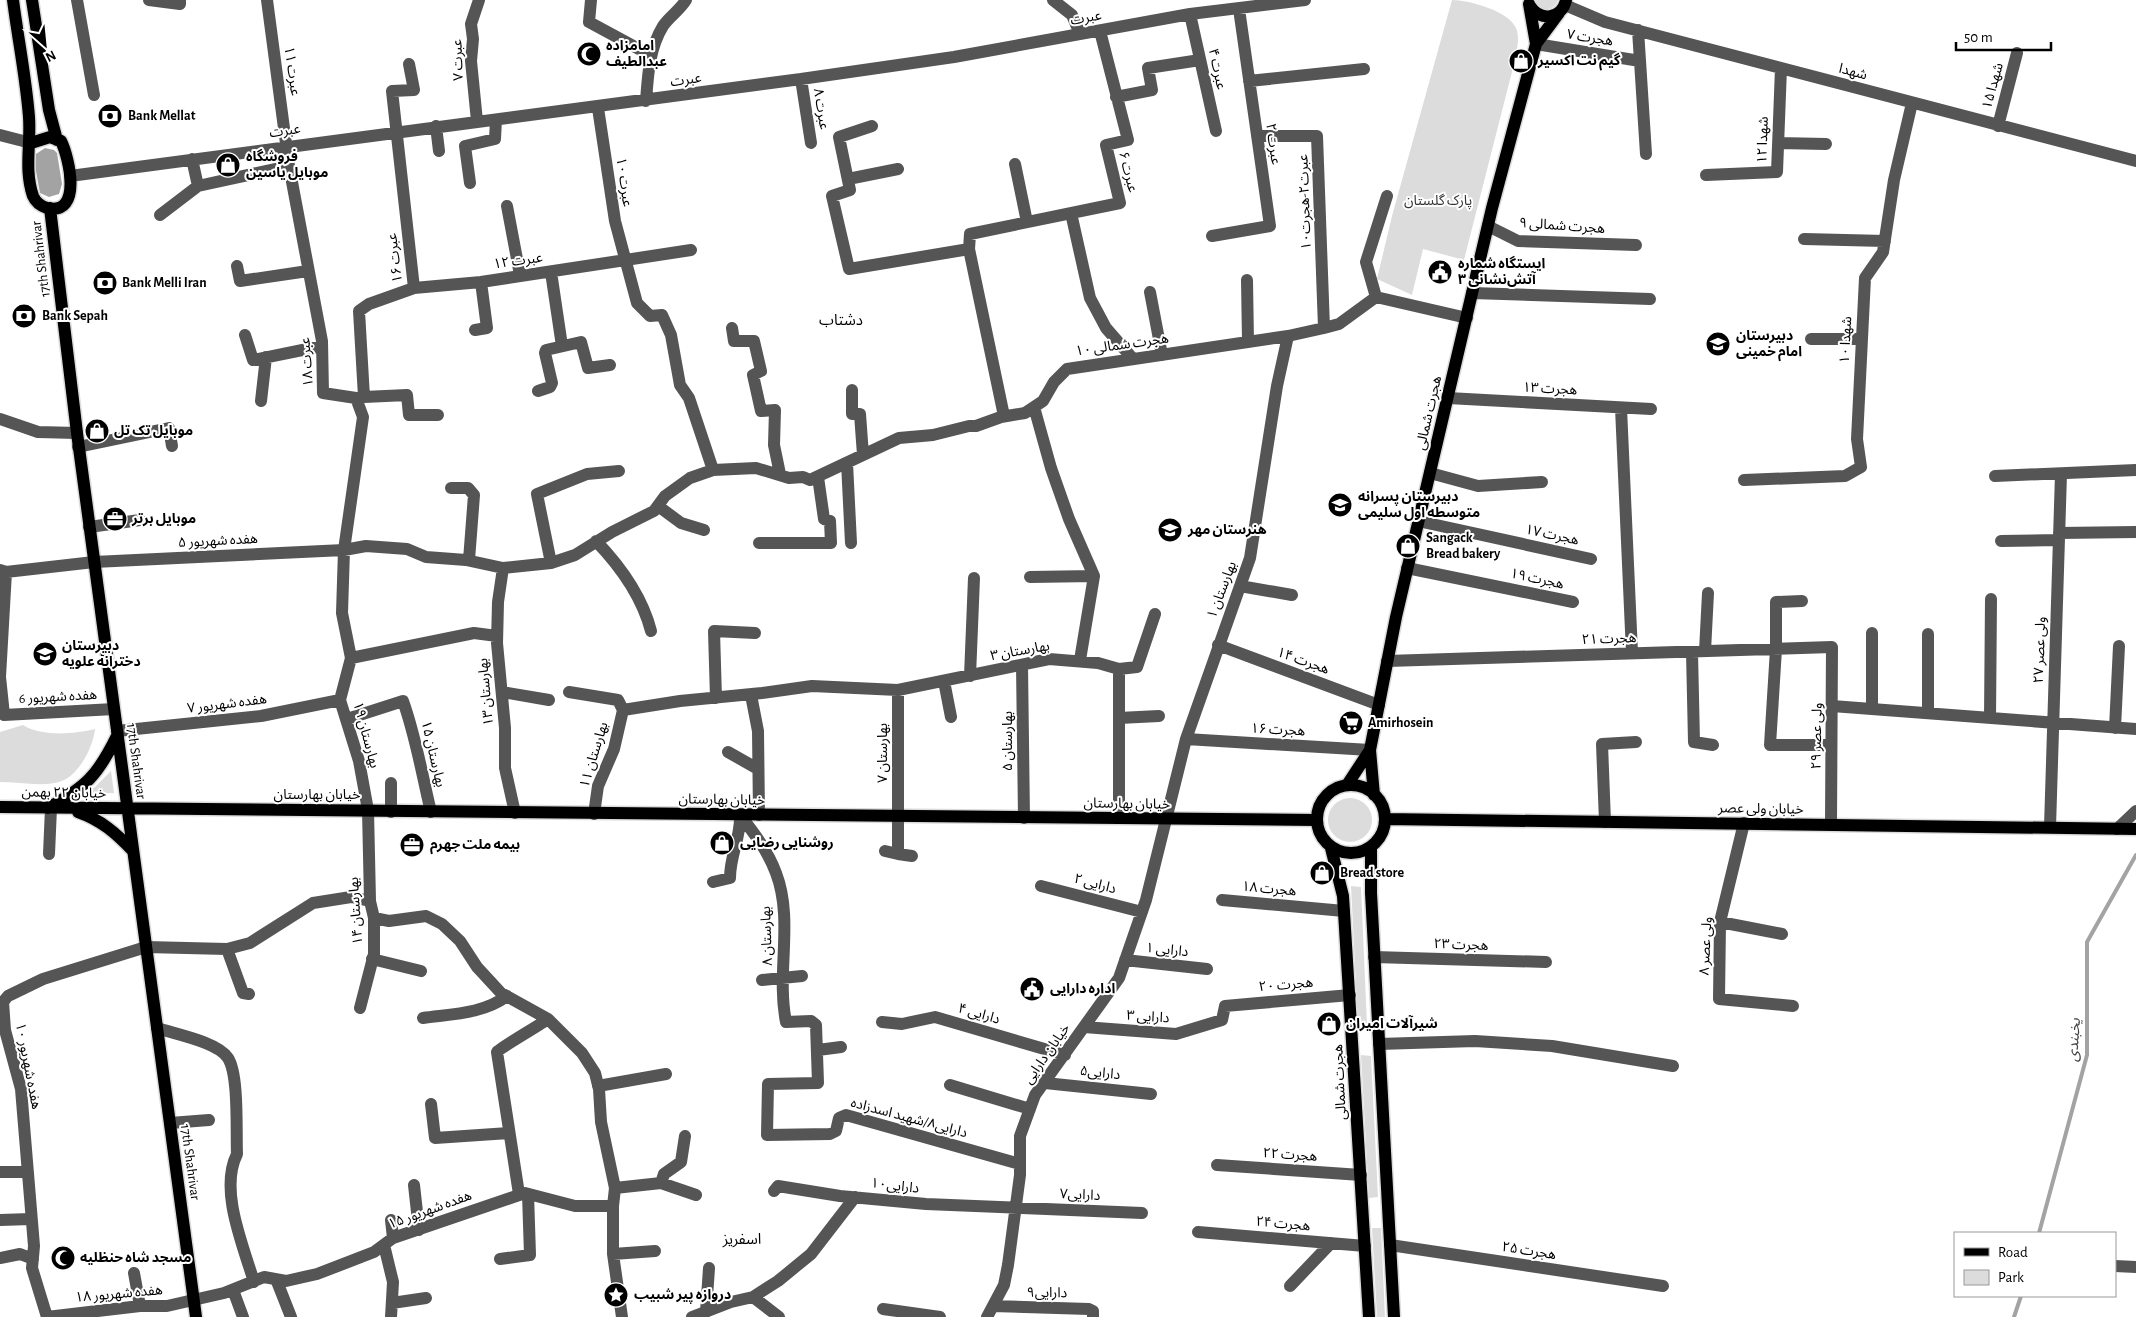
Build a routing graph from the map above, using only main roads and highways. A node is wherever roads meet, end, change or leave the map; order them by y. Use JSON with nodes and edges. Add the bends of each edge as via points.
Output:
{"nodes":[{"id":1,"x":13,"y":0,"type":"edge"},
{"id":2,"x":32,"y":0,"type":"edge"},
{"id":3,"x":1528,"y":2,"type":"edge"},
{"id":4,"x":1564,"y":6,"type":"edge"},
{"id":5,"x":1536,"y":44,"type":"junction"},
{"id":6,"x":57,"y":140,"type":"junction"},
{"id":7,"x":31,"y":144,"type":"junction"},
{"id":8,"x":50,"y":208,"type":"junction"},
{"id":9,"x":117,"y":734,"type":"junction"},
{"id":10,"x":1370,"y":750,"type":"junction"},
{"id":11,"x":1347,"y":786,"type":"junction"},
{"id":12,"x":1374,"y":795,"type":"junction"},
{"id":13,"x":0,"y":807,"type":"edge"},
{"id":14,"x":49,"y":808,"type":"junction"},
{"id":15,"x":68,"y":809,"type":"junction"},
{"id":16,"x":127,"y":809,"type":"junction"},
{"id":17,"x":1385,"y":819,"type":"junction"},
{"id":18,"x":1316,"y":820,"type":"junction"},
{"id":19,"x":2136,"y":829,"type":"edge"},
{"id":20,"x":1371,"y":847,"type":"junction"},
{"id":21,"x":1331,"y":848,"type":"junction"},
{"id":22,"x":133,"y":851,"type":"junction"},
{"id":23,"x":196,"y":1317,"type":"edge"},
{"id":24,"x":1369,"y":1317,"type":"edge"},
{"id":25,"x":1394,"y":1317,"type":"edge"}],
"edges":[{"from":1,"to":7,"type":"main road"},
{"from":2,"to":6,"type":"main road","via":[[49,110]]},
{"from":3,"to":4,"type":"main road","via":[[1534,12],[1543,17],[1550,17]]},
{"from":3,"to":5,"type":"main road"},
{"from":4,"to":5,"type":"main road"},
{"from":5,"to":10,"type":"main road","name":"هجرت شمالی","via":[[1488,226],[1418,521]]},
{"from":6,"to":7,"type":"main road","via":[[50,137]]},
{"from":6,"to":8,"type":"main road","via":[[65,150],[71,192],[66,203]]},
{"from":7,"to":8,"type":"main road","via":[[27,155],[34,198],[40,206]]},
{"from":8,"to":9,"type":"main road","name":"17th Shahrivar","via":[[76,433]]},
{"from":9,"to":14,"type":"main road","via":[[102,767],[78,792]]},
{"from":9,"to":16,"type":"main road","name":"17th Shahrivar"},
{"from":10,"to":11,"type":"main road","name":"هجرت شمالی"},
{"from":10,"to":12,"type":"main road"},
{"from":11,"to":12,"type":"main road","via":[[1362,787]]},
{"from":11,"to":18,"type":"main road","via":[[1328,793],[1317,810]]},
{"from":12,"to":17,"type":"main road","via":[[1384,810]]},
{"from":13,"to":14,"type":"main road","name":"خیابان ۲۲ بهمن"},
{"from":14,"to":15,"type":"main road","name":"خیابان ۲۲ بهمن"},
{"from":15,"to":16,"type":"main road","name":"خیابان ۲۲ بهمن"},
{"from":15,"to":22,"type":"main road","via":[[93,817]]},
{"from":16,"to":18,"type":"main road","name":"خیابان بهارستان"},
{"from":16,"to":22,"type":"main road","name":"17th Shahrivar"},
{"from":17,"to":19,"type":"main road","name":"خیابان ولی عصر"},
{"from":17,"to":20,"type":"main road","via":[[1379,839]]},
{"from":18,"to":21,"type":"main road","via":[[1318,831]]},
{"from":20,"to":21,"type":"main road","via":[[1351,854]]},
{"from":20,"to":25,"type":"main road"},
{"from":21,"to":24,"type":"main road","name":"هجرت شمالی","via":[[1343,896]]},
{"from":22,"to":23,"type":"main road","name":"17th Shahrivar"}]}
